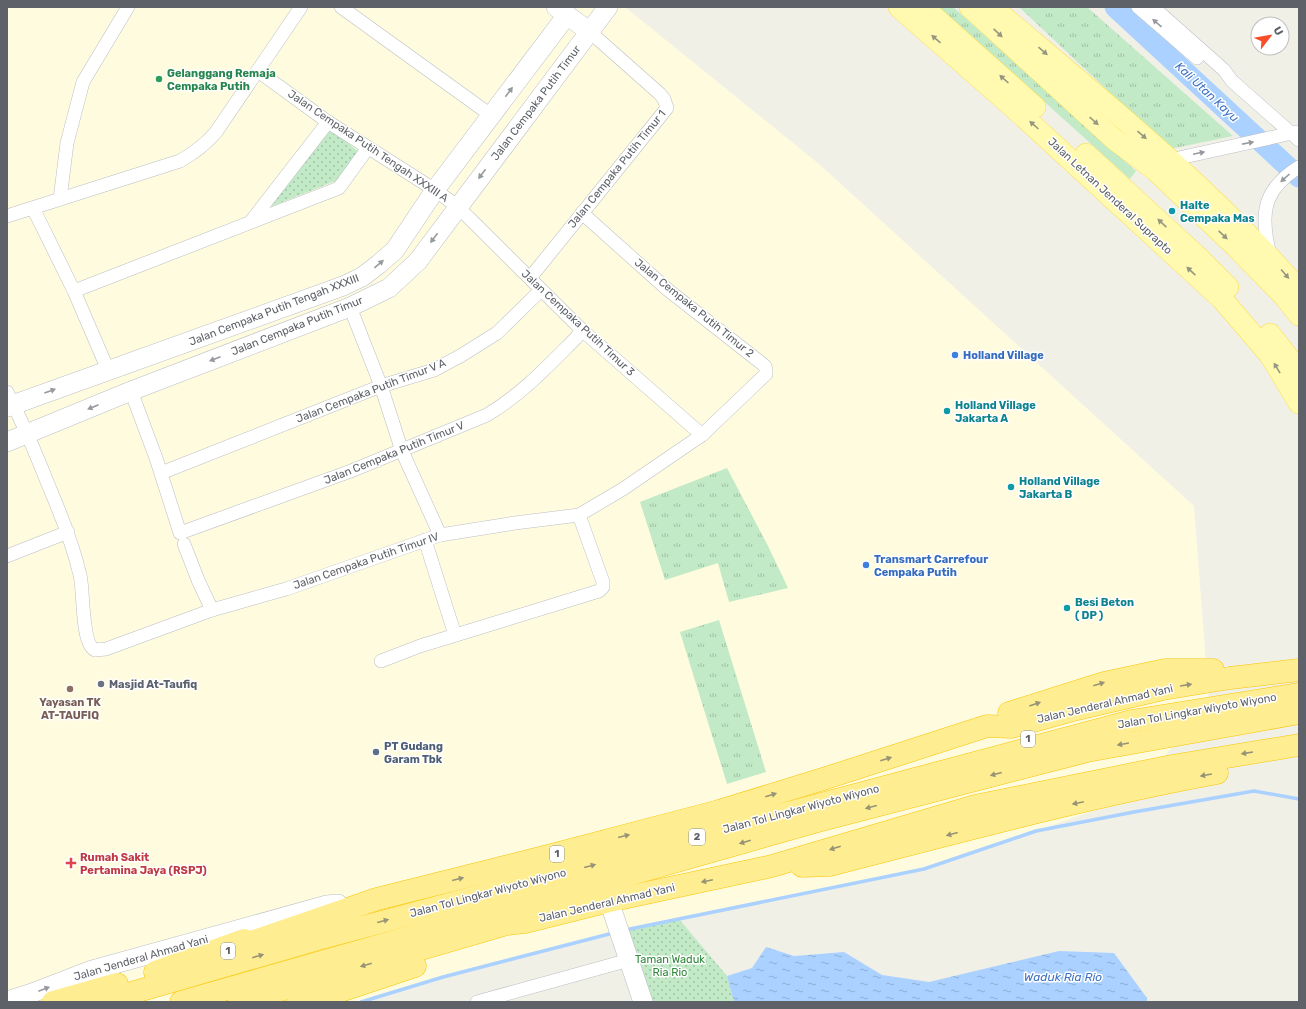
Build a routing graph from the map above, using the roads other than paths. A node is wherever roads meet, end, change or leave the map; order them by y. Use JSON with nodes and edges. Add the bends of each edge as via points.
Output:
{"nodes":[{"id":1,"x":128,"y":7,"type":"edge"},
{"id":2,"x":301,"y":7,"type":"edge"},
{"id":3,"x":341,"y":7,"type":"edge"},
{"id":4,"x":608,"y":7,"type":"edge"},
{"id":5,"x":899,"y":7,"type":"edge"},
{"id":6,"x":923,"y":7,"type":"edge"},
{"id":7,"x":970,"y":7,"type":"edge"},
{"id":8,"x":992,"y":7,"type":"edge"},
{"id":9,"x":1138,"y":7,"type":"edge"},
{"id":10,"x":1153,"y":7,"type":"edge"},
{"id":11,"x":575,"y":20,"type":"edge"},
{"id":12,"x":258,"y":71,"type":"junction"},
{"id":13,"x":1232,"y":81,"type":"junction"},
{"id":14,"x":492,"y":116,"type":"junction"},
{"id":15,"x":328,"y":122,"type":"junction"},
{"id":16,"x":1296,"y":135,"type":"edge"},
{"id":17,"x":368,"y":148,"type":"junction"},
{"id":18,"x":1170,"y":160,"type":"junction"},
{"id":19,"x":1299,"y":167,"type":"edge"},
{"id":20,"x":437,"y":192,"type":"junction"},
{"id":21,"x":60,"y":199,"type":"junction"},
{"id":22,"x":455,"y":205,"type":"junction"},
{"id":23,"x":33,"y":208,"type":"junction"},
{"id":24,"x":582,"y":213,"type":"junction"},
{"id":25,"x":7,"y":216,"type":"edge"},
{"id":26,"x":252,"y":221,"type":"junction"},
{"id":27,"x":1272,"y":258,"type":"junction"},
{"id":28,"x":530,"y":278,"type":"junction"},
{"id":29,"x":541,"y":290,"type":"junction"},
{"id":30,"x":1299,"y":290,"type":"edge"},
{"id":31,"x":74,"y":292,"type":"junction"},
{"id":32,"x":350,"y":307,"type":"junction"},
{"id":33,"x":1299,"y":315,"type":"edge"},
{"id":34,"x":582,"y":330,"type":"junction"},
{"id":35,"x":108,"y":370,"type":"junction"},
{"id":36,"x":1299,"y":372,"type":"edge"},
{"id":37,"x":766,"y":374,"type":"joint"},
{"id":38,"x":381,"y":386,"type":"junction"},
{"id":39,"x":131,"y":391,"type":"junction"},
{"id":40,"x":1299,"y":403,"type":"edge"},
{"id":41,"x":11,"y":404,"type":"edge"},
{"id":42,"x":27,"y":431,"type":"junction"},
{"id":43,"x":702,"y":435,"type":"junction"},
{"id":44,"x":7,"y":442,"type":"edge"},
{"id":45,"x":402,"y":451,"type":"junction"},
{"id":46,"x":161,"y":473,"type":"junction"},
{"id":47,"x":579,"y":515,"type":"junction"},
{"id":48,"x":68,"y":532,"type":"junction"},
{"id":49,"x":440,"y":534,"type":"junction"},
{"id":50,"x":182,"y":538,"type":"junction"},
{"id":51,"x":425,"y":540,"type":"junction"},
{"id":52,"x":7,"y":556,"type":"edge"},
{"id":53,"x":212,"y":610,"type":"junction"},
{"id":54,"x":455,"y":635,"type":"junction"},
{"id":55,"x":381,"y":661,"type":"dead end"},
{"id":56,"x":1298,"y":678,"type":"edge"},
{"id":57,"x":1299,"y":713,"type":"edge"},
{"id":58,"x":987,"y":726,"type":"junction"},
{"id":59,"x":1299,"y":727,"type":"edge"},
{"id":60,"x":1299,"y":745,"type":"edge"},
{"id":61,"x":1299,"y":758,"type":"edge"},
{"id":62,"x":823,"y":779,"type":"junction"},
{"id":63,"x":975,"y":806,"type":"junction"},
{"id":64,"x":772,"y":866,"type":"junction"},
{"id":65,"x":363,"y":901,"type":"junction"},
{"id":66,"x":611,"y":907,"type":"junction"},
{"id":67,"x":525,"y":922,"type":"junction"},
{"id":68,"x":628,"y":958,"type":"junction"},
{"id":69,"x":7,"y":1001,"type":"edge"},
{"id":70,"x":53,"y":1002,"type":"edge"},
{"id":71,"x":85,"y":1002,"type":"edge"},
{"id":72,"x":100,"y":1002,"type":"edge"},
{"id":73,"x":181,"y":1002,"type":"edge"},
{"id":74,"x":239,"y":1002,"type":"edge"},
{"id":75,"x":298,"y":1002,"type":"edge"},
{"id":76,"x":477,"y":1002,"type":"edge"},
{"id":77,"x":643,"y":1002,"type":"edge"}],
"edges":[{"from":1,"to":21,"type":"street","via":[[83,82],[67,143]]},
{"from":2,"to":12,"type":"street"},
{"from":3,"to":14,"type":"street"},
{"from":4,"to":11,"type":"street","name":"Jalan Cempaka Putih Timur"},
{"from":40,"to":5,"type":"main road","name":"Jalan Letnan Jenderal Suprapto","one_way":true,"via":[[1270,355],[1222,299],[1020,113]]},
{"from":36,"to":6,"type":"main road","name":"Jalan Letnan Jenderal Suprapto","one_way":true,"via":[[1255,316],[1200,259]]},
{"from":7,"to":33,"type":"main road","one_way":true,"via":[[1114,139],[1155,170],[1234,245]]},
{"from":8,"to":18,"type":"main road","one_way":true},
{"from":13,"to":9,"type":"street","one_way":true,"via":[[1218,76]]},
{"from":10,"to":13,"type":"street","via":[[1224,70]]},
{"from":14,"to":11,"type":"street","name":"Jalan Cempaka Putih Tengah XXXIII","one_way":true},
{"from":11,"to":22,"type":"street","name":"Jalan Cempaka Putih Timur","one_way":true},
{"from":11,"to":24,"type":"street","name":"Jalan Cempaka Putih Timur 1","via":[[660,94],[667,108]]},
{"from":12,"to":15,"type":"street","name":"Jalan Cempaka Putih Tengah XXXIII A"},
{"from":12,"to":21,"type":"street","via":[[216,132],[196,153],[180,161]]},
{"from":13,"to":16,"type":"street"},
{"from":14,"to":20,"type":"street","name":"Jalan Cempaka Putih Tengah XXXIII"},
{"from":15,"to":17,"type":"street","name":"Jalan Cempaka Putih Tengah XXXIII A"},
{"from":15,"to":26,"type":"street"},
{"from":18,"to":16,"type":"street","one_way":true},
{"from":17,"to":20,"type":"street","name":"Jalan Cempaka Putih Tengah XXXIII A"},
{"from":17,"to":26,"type":"street","via":[[339,188]]},
{"from":18,"to":27,"type":"main road"},
{"from":19,"to":27,"type":"street","one_way":true,"via":[[1272,190],[1265,213],[1265,235]]},
{"from":20,"to":22,"type":"street","name":"Jalan Cempaka Putih Tengah XXXIII A"},
{"from":35,"to":20,"type":"street","name":"Jalan Cempaka Putih Tengah XXXIII","one_way":true,"via":[[362,278],[395,250]]},
{"from":21,"to":23,"type":"street"},
{"from":22,"to":28,"type":"street","name":"Jalan Cempaka Putih Timur 3"},
{"from":22,"to":32,"type":"street","name":"Jalan Cempaka Putih Timur","one_way":true,"via":[[418,261],[389,288]]},
{"from":23,"to":25,"type":"street"},
{"from":23,"to":31,"type":"street"},
{"from":24,"to":28,"type":"street","name":"Jalan Cempaka Putih Timur 1"},
{"from":24,"to":37,"type":"street","name":"Jalan Cempaka Putih Timur 2","via":[[668,290],[765,366]]},
{"from":26,"to":31,"type":"street"},
{"from":27,"to":30,"type":"main road","one_way":true},
{"from":28,"to":29,"type":"street","name":"Jalan Cempaka Putih Timur 3"},
{"from":29,"to":34,"type":"street","name":"Jalan Cempaka Putih Timur 3"},
{"from":29,"to":38,"type":"street","name":"Jalan Cempaka Putih Timur V A","via":[[497,333],[462,355],[434,370]]},
{"from":31,"to":35,"type":"street"},
{"from":32,"to":38,"type":"street"},
{"from":32,"to":39,"type":"street","name":"Jalan Cempaka Putih Timur","one_way":true},
{"from":34,"to":43,"type":"street","name":"Jalan Cempaka Putih Timur 3"},
{"from":34,"to":45,"type":"street","name":"Jalan Cempaka Putih Timur V","via":[[523,390],[502,406],[487,415]]},
{"from":41,"to":35,"type":"street","name":"Jalan Cempaka Putih Tengah XXXIII","one_way":true},
{"from":37,"to":43,"type":"street","name":"Jalan Cempaka Putih Timur IV"},
{"from":38,"to":45,"type":"street"},
{"from":38,"to":46,"type":"street","name":"Jalan Cempaka Putih Timur V A"},
{"from":39,"to":42,"type":"street","name":"Jalan Cempaka Putih Timur","one_way":true},
{"from":39,"to":46,"type":"street"},
{"from":41,"to":42,"type":"street"},
{"from":42,"to":44,"type":"street","name":"Jalan Cempaka Putih Timur"},
{"from":42,"to":48,"type":"street"},
{"from":43,"to":47,"type":"street","name":"Jalan Cempaka Putih Timur IV","via":[[623,489]]},
{"from":45,"to":49,"type":"street"},
{"from":45,"to":50,"type":"street","name":"Jalan Cempaka Putih Timur V"},
{"from":46,"to":50,"type":"street"},
{"from":47,"to":49,"type":"street","name":"Jalan Cempaka Putih Timur IV"},
{"from":47,"to":54,"type":"street","via":[[603,582],[599,591]]},
{"from":48,"to":52,"type":"street"},
{"from":48,"to":53,"type":"street","name":"Jalan Cempaka Putih Timur IV","via":[[80,576],[86,631],[90,646],[96,650],[106,649]]},
{"from":49,"to":51,"type":"street","name":"Jalan Cempaka Putih Timur IV"},
{"from":50,"to":53,"type":"street"},
{"from":51,"to":53,"type":"street","name":"Jalan Cempaka Putih Timur IV","via":[[286,589]]},
{"from":51,"to":54,"type":"street"},
{"from":54,"to":55,"type":"street"},
{"from":58,"to":56,"type":"highway","name":"Jalan Jenderal Ahmad Yani","number":"1","one_way":true,"bridge":true,"via":[[1012,727],[1163,688],[1230,678]]},
{"from":58,"to":56,"type":"highway","one_way":true,"via":[[1010,713],[1104,683],[1165,670],[1256,669]]},
{"from":56,"to":62,"type":"highway","name":"Jalan Jenderal Ahmad Yani","number":"1","via":[[1176,702],[839,786]]},
{"from":72,"to":56,"type":"highway","name":"Jalan Tol Lingkar Wiyoto Wiyono","number":"2","one_way":true,"via":[[318,938]]},
{"from":57,"to":73,"type":"highway","name":"Jalan Tol Lingkar Wiyoto Wiyono","number":"2","one_way":true,"via":[[1087,751],[818,821]]},
{"from":62,"to":58,"type":"highway","name":"Jalan Jenderal Ahmad Yani","number":"1","one_way":true},
{"from":59,"to":63,"type":"highway","name":"Jalan Jenderal Ahmad Yani","via":[[1169,747]]},
{"from":60,"to":63,"type":"highway","name":"Jalan Jenderal Ahmad Yani","one_way":true,"via":[[1172,766]]},
{"from":61,"to":64,"type":"highway","one_way":true,"via":[[1038,811],[830,865]]},
{"from":65,"to":62,"type":"highway","name":"Jalan Jenderal Ahmad Yani","number":"1","one_way":true,"via":[[686,820]]},
{"from":63,"to":64,"type":"highway","name":"Jalan Jenderal Ahmad Yani","one_way":true},
{"from":64,"to":66,"type":"highway","name":"Jalan Jenderal Ahmad Yani","one_way":true},
{"from":69,"to":65,"type":"street","name":"Jalan Jenderal Ahmad Yani","number":"1","one_way":true,"via":[[119,962],[327,905]]},
{"from":65,"to":70,"type":"highway","via":[[140,977]]},
{"from":65,"to":71,"type":"highway","name":"Jalan Jenderal Ahmad Yani","number":"1","via":[[123,991]]},
{"from":66,"to":67,"type":"highway","name":"Jalan Jenderal Ahmad Yani"},
{"from":66,"to":68,"type":"street"},
{"from":67,"to":74,"type":"highway","name":"Jalan Jenderal Ahmad Yani","one_way":true,"via":[[507,924]]},
{"from":67,"to":75,"type":"highway","via":[[510,932],[422,964]]},
{"from":68,"to":76,"type":"street"},
{"from":68,"to":77,"type":"street"}]}
